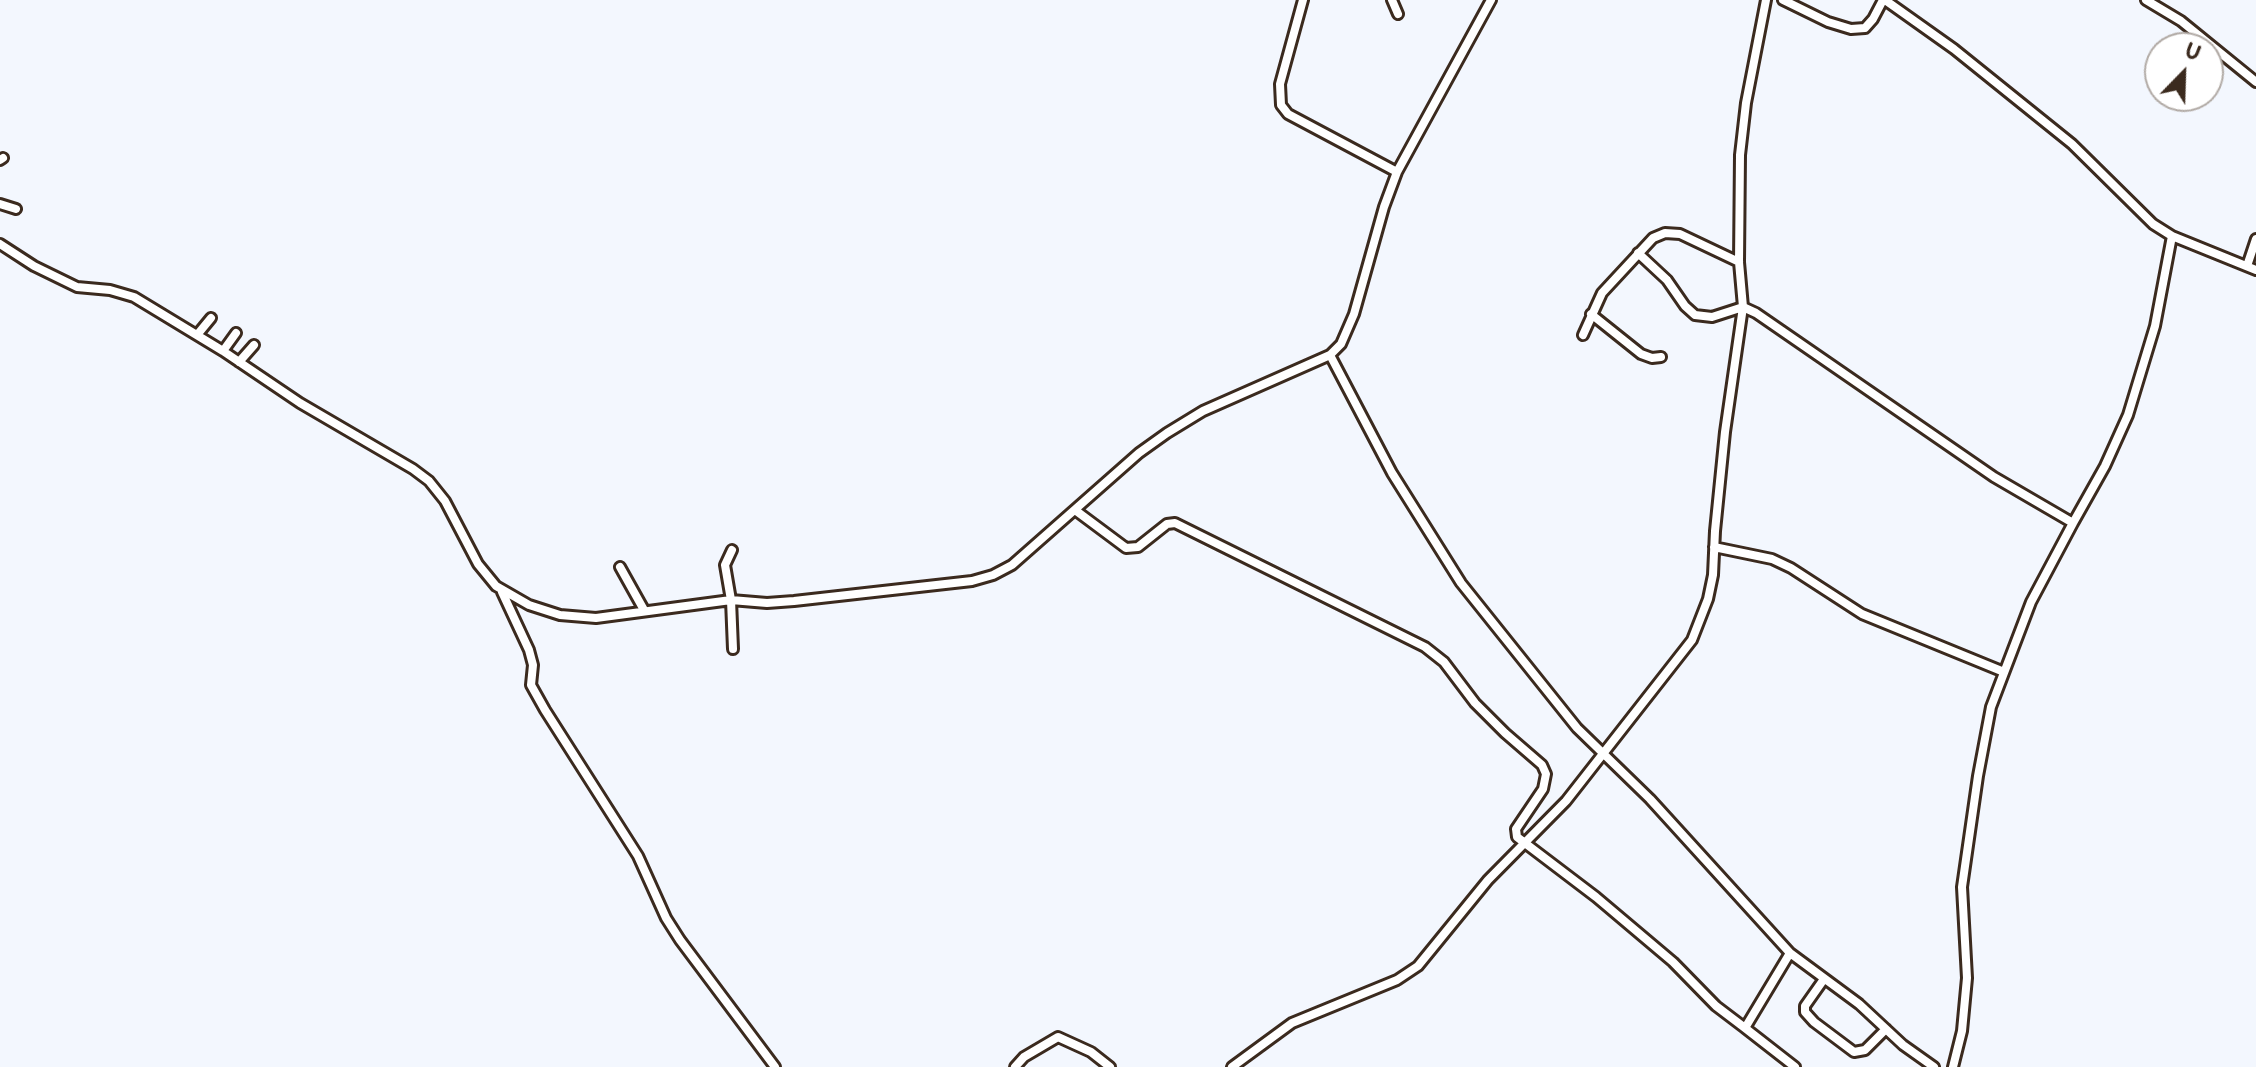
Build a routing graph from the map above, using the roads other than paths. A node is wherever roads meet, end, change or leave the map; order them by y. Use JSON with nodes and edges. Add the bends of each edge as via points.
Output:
{"nodes":[{"id":1,"x":1303,"y":0,"type":"edge"},
{"id":2,"x":1392,"y":0,"type":"edge"},
{"id":3,"x":1491,"y":0,"type":"edge"},
{"id":4,"x":1766,"y":0,"type":"edge"},
{"id":5,"x":1783,"y":0,"type":"edge"},
{"id":6,"x":1884,"y":0,"type":"edge"},
{"id":7,"x":2146,"y":0,"type":"edge"},
{"id":8,"x":1398,"y":14,"type":"dead end"},
{"id":9,"x":2256,"y":82,"type":"edge"},
{"id":10,"x":1397,"y":172,"type":"junction"},
{"id":11,"x":0,"y":204,"type":"edge"},
{"id":12,"x":16,"y":209,"type":"dead end"},
{"id":13,"x":2172,"y":236,"type":"junction"},
{"id":14,"x":2256,"y":239,"type":"edge"},
{"id":15,"x":0,"y":244,"type":"edge"},
{"id":16,"x":1638,"y":253,"type":"junction"},
{"id":17,"x":1739,"y":262,"type":"junction"},
{"id":18,"x":2251,"y":268,"type":"edge"},
{"id":19,"x":1743,"y":307,"type":"junction"},
{"id":20,"x":1591,"y":314,"type":"junction"},
{"id":21,"x":211,"y":318,"type":"dead end"},
{"id":22,"x":236,"y":333,"type":"dead end"},
{"id":23,"x":197,"y":335,"type":"junction"},
{"id":24,"x":1583,"y":335,"type":"dead end"},
{"id":25,"x":254,"y":345,"type":"dead end"},
{"id":26,"x":223,"y":351,"type":"junction"},
{"id":27,"x":1330,"y":355,"type":"junction"},
{"id":28,"x":1661,"y":357,"type":"dead end"},
{"id":29,"x":239,"y":362,"type":"junction"},
{"id":30,"x":1075,"y":510,"type":"junction"},
{"id":31,"x":2073,"y":523,"type":"junction"},
{"id":32,"x":1714,"y":547,"type":"junction"},
{"id":33,"x":732,"y":550,"type":"dead end"},
{"id":34,"x":620,"y":567,"type":"dead end"},
{"id":35,"x":502,"y":592,"type":"junction"},
{"id":36,"x":731,"y":600,"type":"junction"},
{"id":37,"x":644,"y":610,"type":"junction"},
{"id":38,"x":733,"y":649,"type":"dead end"},
{"id":39,"x":2004,"y":672,"type":"junction"},
{"id":40,"x":1602,"y":754,"type":"junction"},
{"id":41,"x":1524,"y":843,"type":"junction"},
{"id":42,"x":1790,"y":953,"type":"junction"},
{"id":43,"x":1824,"y":979,"type":"junction"},
{"id":44,"x":1745,"y":1028,"type":"junction"},
{"id":45,"x":1886,"y":1029,"type":"junction"},
{"id":46,"x":775,"y":1067,"type":"edge"},
{"id":47,"x":1015,"y":1067,"type":"edge"},
{"id":48,"x":1110,"y":1067,"type":"edge"},
{"id":49,"x":1232,"y":1067,"type":"edge"},
{"id":50,"x":1795,"y":1067,"type":"edge"},
{"id":51,"x":1934,"y":1067,"type":"edge"},
{"id":52,"x":1953,"y":1067,"type":"edge"}],
"edges":[{"from":1,"to":10,"type":"street","via":[[1280,84],[1281,105],[1288,114]]},
{"from":2,"to":8,"type":"street"},
{"from":3,"to":10,"type":"street"},
{"from":4,"to":17,"type":"street","via":[[1740,155]]},
{"from":5,"to":6,"type":"street","via":[[1851,29],[1865,28]]},
{"from":6,"to":13,"type":"street","via":[[2034,112],[2145,218]]},
{"from":7,"to":9,"type":"street","via":[[2181,21]]},
{"from":10,"to":27,"type":"street","via":[[1354,314]]},
{"from":11,"to":12,"type":"street"},
{"from":13,"to":18,"type":"street"},
{"from":13,"to":31,"type":"street","via":[[2155,326],[2133,401]]},
{"from":14,"to":18,"type":"street"},
{"from":15,"to":23,"type":"street","via":[[77,287],[134,297]]},
{"from":16,"to":17,"type":"street","via":[[1653,238],[1674,233]]},
{"from":16,"to":19,"type":"street","via":[[1695,315],[1712,317]]},
{"from":16,"to":20,"type":"street","via":[[1602,293]]},
{"from":17,"to":19,"type":"street"},
{"from":19,"to":31,"type":"street","via":[[1994,477]]},
{"from":19,"to":32,"type":"street"},
{"from":20,"to":24,"type":"street"},
{"from":20,"to":28,"type":"street","via":[[1641,354]]},
{"from":21,"to":23,"type":"street"},
{"from":22,"to":26,"type":"street"},
{"from":23,"to":26,"type":"street"},
{"from":25,"to":29,"type":"street"},
{"from":26,"to":29,"type":"street"},
{"from":27,"to":30,"type":"street","via":[[1203,411],[1139,453]]},
{"from":27,"to":40,"type":"street","via":[[1392,473],[1461,583]]},
{"from":29,"to":35,"type":"street","via":[[429,481],[478,564]]},
{"from":30,"to":36,"type":"street","via":[[1012,565],[972,581],[794,601]]},
{"from":30,"to":41,"type":"street","via":[[1126,548],[1138,547],[1175,523],[1425,647],[1542,765],[1543,789],[1516,829]]},
{"from":31,"to":39,"type":"street","via":[[2031,602]]},
{"from":32,"to":39,"type":"street","via":[[1772,559],[1862,614]]},
{"from":32,"to":40,"type":"street","via":[[1708,599],[1692,640]]},
{"from":33,"to":36,"type":"street","via":[[725,565]]},
{"from":34,"to":37,"type":"street"},
{"from":35,"to":37,"type":"street","via":[[577,618]]},
{"from":35,"to":46,"type":"street","via":[[529,650],[531,685],[545,710],[638,856],[680,940]]},
{"from":36,"to":37,"type":"street"},
{"from":36,"to":38,"type":"street"},
{"from":39,"to":52,"type":"street","via":[[1991,707],[1962,887],[1967,978]]},
{"from":40,"to":41,"type":"street"},
{"from":40,"to":42,"type":"street"},
{"from":41,"to":44,"type":"street","via":[[1596,897]]},
{"from":41,"to":49,"type":"street","via":[[1418,966],[1397,980],[1292,1023]]},
{"from":42,"to":43,"type":"street"},
{"from":42,"to":44,"type":"street"},
{"from":43,"to":45,"type":"street"},
{"from":43,"to":45,"type":"street","via":[[1805,1006],[1814,1022],[1854,1052],[1865,1050]]},
{"from":44,"to":50,"type":"street"},
{"from":45,"to":51,"type":"street"},
{"from":47,"to":48,"type":"street","via":[[1058,1037]]}]}
